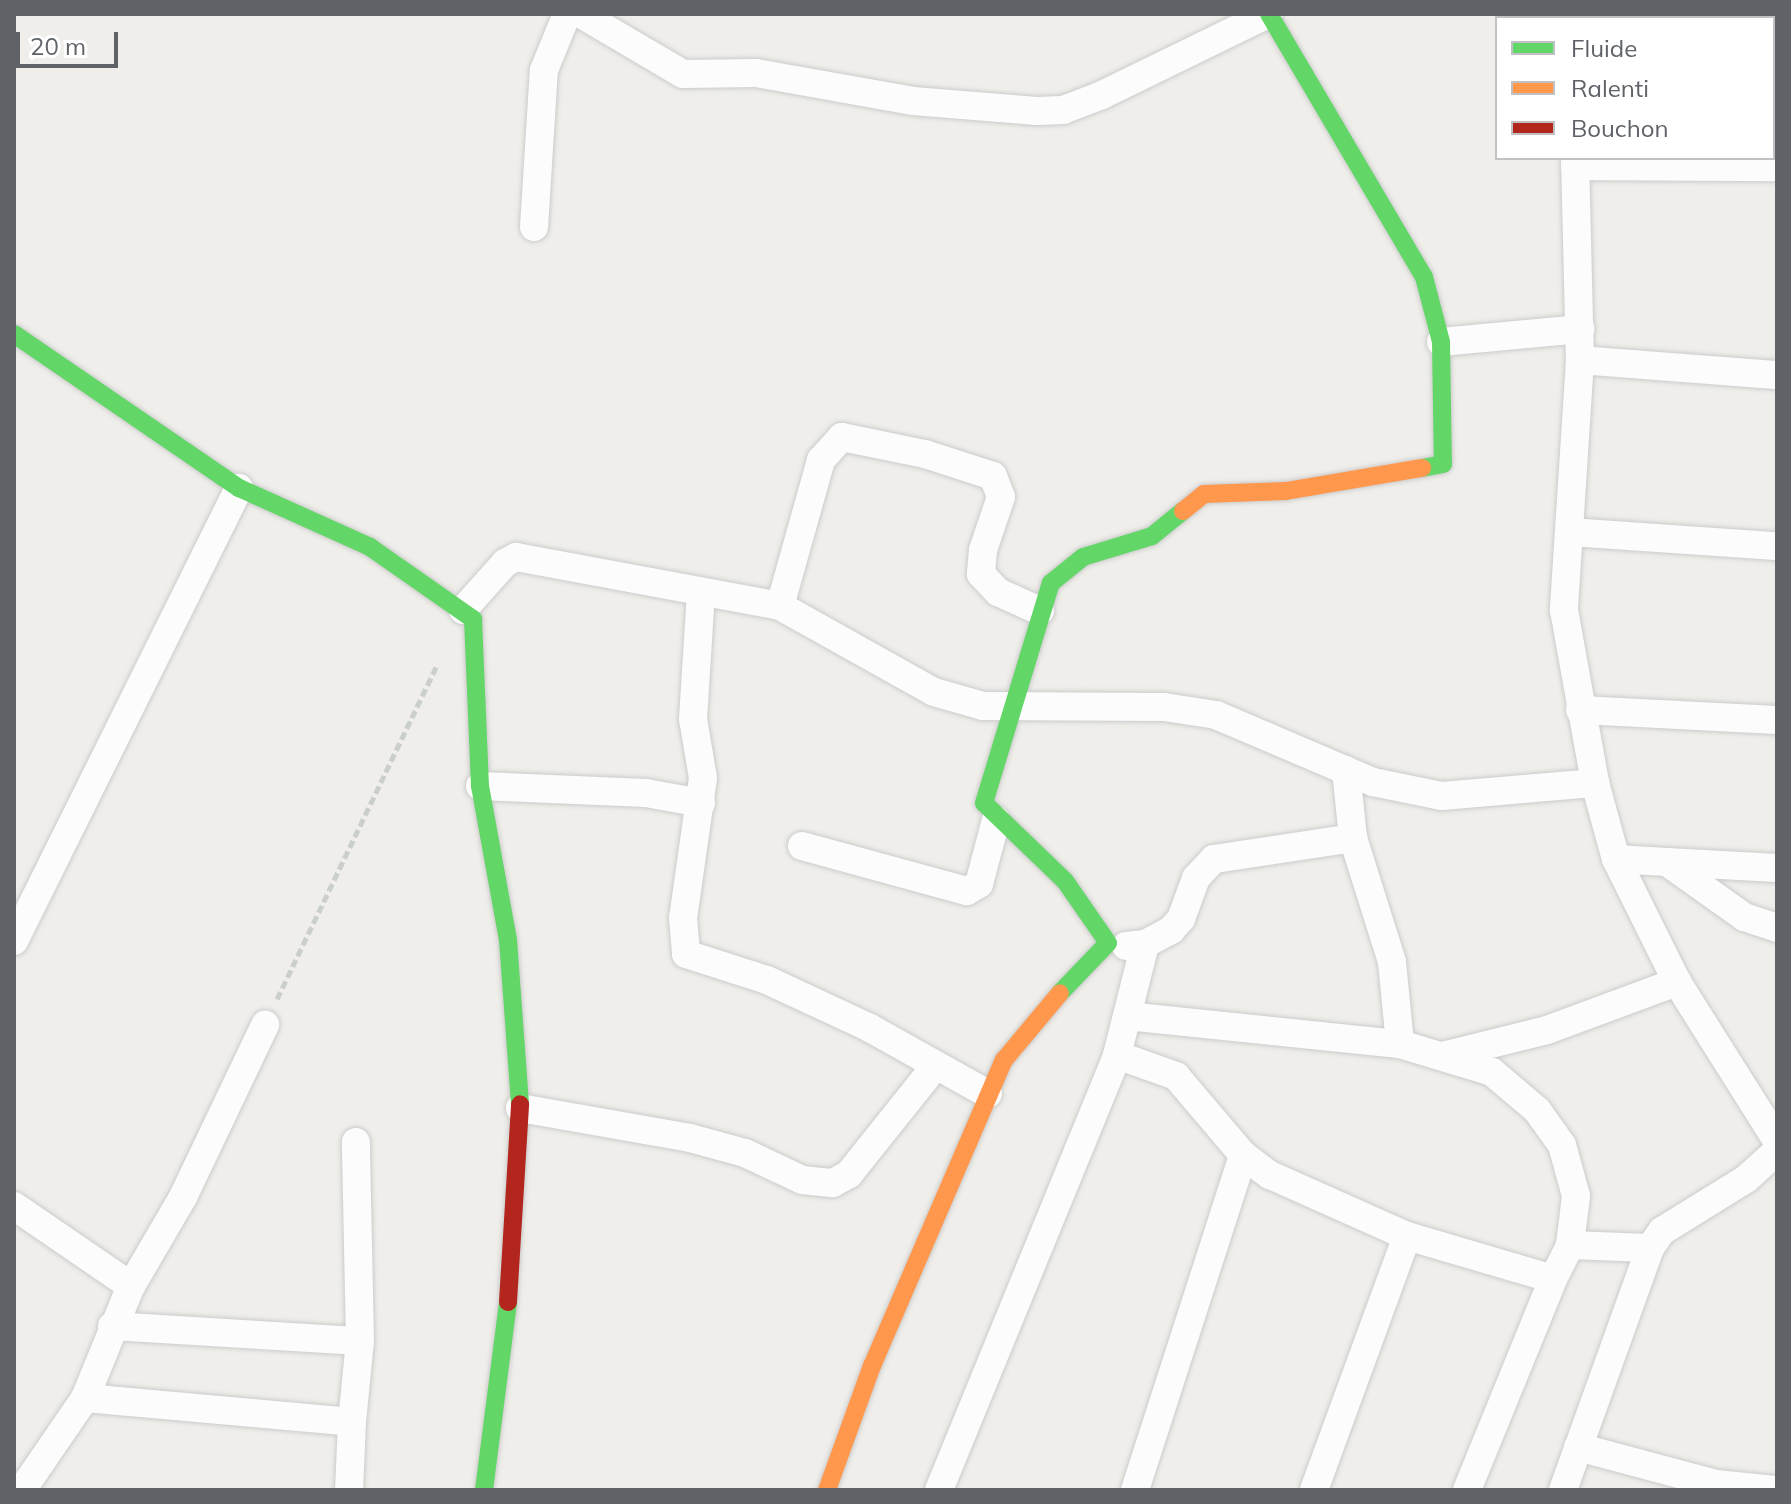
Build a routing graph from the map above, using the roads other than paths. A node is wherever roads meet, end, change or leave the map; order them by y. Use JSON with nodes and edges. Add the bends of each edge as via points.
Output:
{"nodes":[{"id":1,"x":567,"y":14,"type":"edge"},
{"id":2,"x":581,"y":14,"type":"edge"},
{"id":3,"x":1269,"y":14,"type":"edge"},
{"id":4,"x":1575,"y":162,"type":"edge"},
{"id":5,"x":1777,"y":167,"type":"edge"},
{"id":6,"x":534,"y":227,"type":"dead end"},
{"id":7,"x":1580,"y":329,"type":"junction"},
{"id":8,"x":14,"y":334,"type":"edge"},
{"id":9,"x":1441,"y":342,"type":"junction"},
{"id":10,"x":1580,"y":360,"type":"junction"},
{"id":11,"x":1777,"y":375,"type":"edge"},
{"id":12,"x":239,"y":488,"type":"junction"},
{"id":13,"x":1569,"y":532,"type":"junction"},
{"id":14,"x":1777,"y":546,"type":"edge"},
{"id":15,"x":701,"y":592,"type":"junction"},
{"id":16,"x":780,"y":606,"type":"junction"},
{"id":17,"x":463,"y":610,"type":"junction"},
{"id":18,"x":1040,"y":611,"type":"junction"},
{"id":19,"x":1014,"y":709,"type":"junction"},
{"id":20,"x":1580,"y":710,"type":"junction"},
{"id":21,"x":1777,"y":720,"type":"edge"},
{"id":22,"x":1346,"y":770,"type":"junction"},
{"id":23,"x":1595,"y":783,"type":"junction"},
{"id":24,"x":480,"y":786,"type":"junction"},
{"id":25,"x":701,"y":803,"type":"junction"},
{"id":26,"x":996,"y":820,"type":"junction"},
{"id":27,"x":1353,"y":838,"type":"junction"},
{"id":28,"x":802,"y":846,"type":"dead end"},
{"id":29,"x":1616,"y":859,"type":"junction"},
{"id":30,"x":1667,"y":862,"type":"junction"},
{"id":31,"x":1777,"y":868,"type":"edge"},
{"id":32,"x":22,"y":904,"type":"edge"},
{"id":33,"x":1777,"y":928,"type":"edge"},
{"id":34,"x":14,"y":941,"type":"edge"},
{"id":35,"x":1108,"y":943,"type":"junction"},
{"id":36,"x":1145,"y":944,"type":"junction"},
{"id":37,"x":1677,"y":982,"type":"junction"},
{"id":38,"x":1127,"y":1016,"type":"junction"},
{"id":39,"x":265,"y":1025,"type":"road end"},
{"id":40,"x":1400,"y":1044,"type":"junction"},
{"id":41,"x":1117,"y":1055,"type":"junction"},
{"id":42,"x":1441,"y":1056,"type":"junction"},
{"id":43,"x":936,"y":1065,"type":"junction"},
{"id":44,"x":988,"y":1094,"type":"junction"},
{"id":45,"x":520,"y":1108,"type":"junction"},
{"id":46,"x":1777,"y":1141,"type":"edge"},
{"id":47,"x":356,"y":1142,"type":"dead end"},
{"id":48,"x":1777,"y":1151,"type":"edge"},
{"id":49,"x":1243,"y":1155,"type":"junction"},
{"id":50,"x":14,"y":1206,"type":"edge"},
{"id":51,"x":1407,"y":1236,"type":"junction"},
{"id":52,"x":1570,"y":1245,"type":"junction"},
{"id":53,"x":1650,"y":1248,"type":"junction"},
{"id":54,"x":1553,"y":1279,"type":"junction"},
{"id":55,"x":131,"y":1286,"type":"junction"},
{"id":56,"x":112,"y":1326,"type":"junction"},
{"id":57,"x":360,"y":1341,"type":"junction"},
{"id":58,"x":85,"y":1398,"type":"junction"},
{"id":59,"x":352,"y":1422,"type":"junction"},
{"id":60,"x":1578,"y":1447,"type":"junction"},
{"id":61,"x":22,"y":1490,"type":"edge"},
{"id":62,"x":349,"y":1490,"type":"edge"},
{"id":63,"x":484,"y":1490,"type":"edge"},
{"id":64,"x":827,"y":1490,"type":"edge"},
{"id":65,"x":939,"y":1490,"type":"edge"},
{"id":66,"x":1135,"y":1490,"type":"edge"},
{"id":67,"x":1314,"y":1490,"type":"edge"},
{"id":68,"x":1467,"y":1490,"type":"edge"},
{"id":69,"x":1563,"y":1490,"type":"edge"},
{"id":70,"x":1775,"y":1490,"type":"edge"}],
"edges":[{"from":1,"to":6,"type":"street","via":[[544,70]]},
{"from":2,"to":3,"type":"street","via":[[683,74],[756,73],[913,101],[1037,111],[1063,110],[1102,95]]},
{"from":3,"to":9,"type":"street","via":[[1300,73],[1408,242],[1424,277]]},
{"from":4,"to":5,"type":"street"},
{"from":4,"to":7,"type":"street"},
{"from":7,"to":9,"type":"street"},
{"from":7,"to":10,"type":"street"},
{"from":8,"to":12,"type":"street"},
{"from":9,"to":18,"type":"street","via":[[1445,458],[1439,468],[1286,491],[1204,494],[1152,536],[1083,557],[1051,583]]},
{"from":10,"to":11,"type":"street"},
{"from":10,"to":13,"type":"street"},
{"from":12,"to":17,"type":"street","via":[[370,547]]},
{"from":12,"to":32,"type":"street"},
{"from":13,"to":14,"type":"street"},
{"from":13,"to":20,"type":"street","via":[[1564,610]]},
{"from":15,"to":16,"type":"street"},
{"from":15,"to":17,"type":"street","via":[[516,557]]},
{"from":15,"to":25,"type":"street","via":[[693,719],[702,761]]},
{"from":16,"to":18,"type":"street","via":[[821,460],[842,437],[925,454],[993,476],[1001,497],[983,550],[981,574],[998,592]]},
{"from":16,"to":19,"type":"street","via":[[934,692]]},
{"from":17,"to":24,"type":"street","via":[[474,623]]},
{"from":18,"to":19,"type":"street"},
{"from":19,"to":22,"type":"street","via":[[1164,707],[1216,715]]},
{"from":19,"to":26,"type":"street","via":[[985,799]]},
{"from":20,"to":21,"type":"street"},
{"from":20,"to":23,"type":"street"},
{"from":22,"to":23,"type":"street","via":[[1373,782],[1442,796]]},
{"from":22,"to":27,"type":"street"},
{"from":23,"to":29,"type":"street"},
{"from":24,"to":25,"type":"street","via":[[646,793]]},
{"from":24,"to":45,"type":"street","via":[[508,940]]},
{"from":25,"to":43,"type":"street","via":[[683,918],[686,954],[767,980]]},
{"from":26,"to":28,"type":"street","via":[[979,884],[970,891]]},
{"from":26,"to":35,"type":"street","via":[[1065,881]]},
{"from":27,"to":36,"type":"street","via":[[1214,859],[1196,878],[1181,919]]},
{"from":27,"to":40,"type":"street","via":[[1392,962]]},
{"from":29,"to":30,"type":"street"},
{"from":29,"to":37,"type":"street"},
{"from":30,"to":31,"type":"street"},
{"from":30,"to":33,"type":"street","via":[[1744,917]]},
{"from":32,"to":34,"type":"street"},
{"from":35,"to":36,"type":"street"},
{"from":35,"to":44,"type":"street","via":[[1025,1029]]},
{"from":36,"to":38,"type":"street"},
{"from":37,"to":42,"type":"street","via":[[1547,1030]]},
{"from":37,"to":46,"type":"street"},
{"from":38,"to":40,"type":"street"},
{"from":38,"to":41,"type":"street"},
{"from":39,"to":55,"type":"street","via":[[183,1197]]},
{"from":40,"to":42,"type":"street"},
{"from":41,"to":49,"type":"street","via":[[1176,1076]]},
{"from":41,"to":65,"type":"street"},
{"from":42,"to":52,"type":"street","via":[[1492,1072],[1550,1126],[1576,1196]]},
{"from":43,"to":44,"type":"street"},
{"from":43,"to":45,"type":"street","via":[[849,1174],[833,1183],[802,1180],[745,1153],[690,1138]]},
{"from":44,"to":64,"type":"street","via":[[866,1380]]},
{"from":45,"to":63,"type":"street","via":[[515,1246]]},
{"from":47,"to":57,"type":"street"},
{"from":48,"to":53,"type":"street","via":[[1746,1179],[1662,1231]]},
{"from":49,"to":51,"type":"street","via":[[1270,1175],[1356,1218]]},
{"from":49,"to":66,"type":"street"},
{"from":50,"to":55,"type":"street"},
{"from":51,"to":54,"type":"street"},
{"from":51,"to":67,"type":"street"},
{"from":52,"to":53,"type":"street"},
{"from":52,"to":54,"type":"street"},
{"from":53,"to":60,"type":"street"},
{"from":54,"to":68,"type":"street"},
{"from":55,"to":56,"type":"street"},
{"from":56,"to":57,"type":"street"},
{"from":56,"to":58,"type":"street"},
{"from":57,"to":59,"type":"street"},
{"from":58,"to":59,"type":"street"},
{"from":58,"to":61,"type":"street"},
{"from":59,"to":62,"type":"street"},
{"from":60,"to":69,"type":"street"},
{"from":60,"to":70,"type":"street","via":[[1716,1484]]}]}
